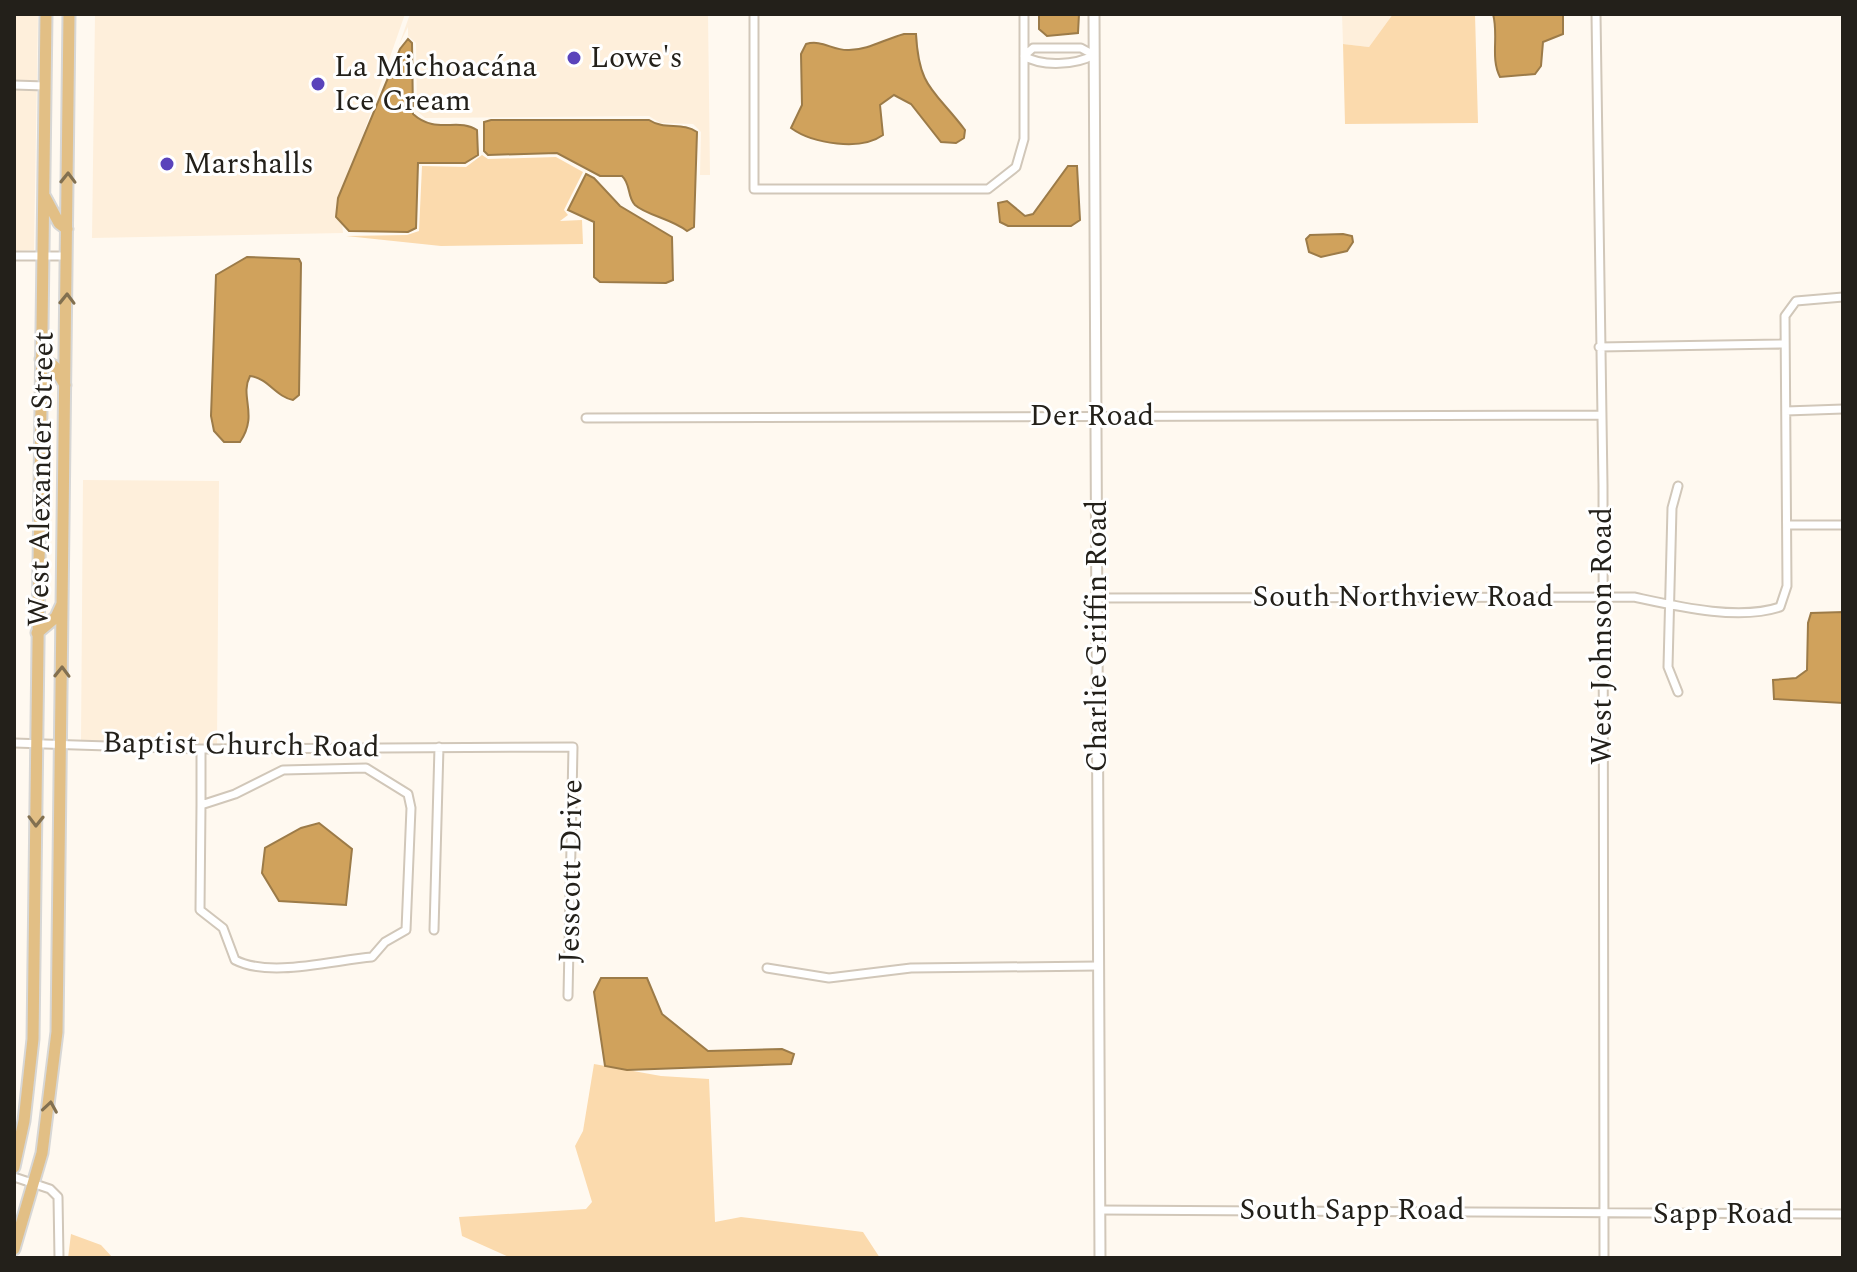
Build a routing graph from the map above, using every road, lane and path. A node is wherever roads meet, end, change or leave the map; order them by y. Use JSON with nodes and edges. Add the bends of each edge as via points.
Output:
{"nodes":[{"id":1,"x":46,"y":14,"type":"edge"},
{"id":2,"x":69,"y":14,"type":"edge"},
{"id":3,"x":754,"y":14,"type":"edge"},
{"id":4,"x":1024,"y":14,"type":"edge"},
{"id":5,"x":1094,"y":14,"type":"edge"},
{"id":6,"x":1596,"y":14,"type":"edge"},
{"id":7,"x":1094,"y":55,"type":"junction"},
{"id":8,"x":1024,"y":56,"type":"junction"},
{"id":9,"x":14,"y":85,"type":"edge"},
{"id":10,"x":45,"y":86,"type":"junction"},
{"id":11,"x":43,"y":193,"type":"junction"},
{"id":12,"x":67,"y":229,"type":"junction"},
{"id":13,"x":14,"y":256,"type":"edge"},
{"id":14,"x":42,"y":256,"type":"junction"},
{"id":15,"x":67,"y":256,"type":"junction"},
{"id":16,"x":1843,"y":297,"type":"edge"},
{"id":17,"x":1785,"y":344,"type":"junction"},
{"id":18,"x":1599,"y":347,"type":"junction"},
{"id":19,"x":41,"y":359,"type":"junction"},
{"id":20,"x":65,"y":386,"type":"junction"},
{"id":21,"x":1843,"y":409,"type":"edge"},
{"id":22,"x":1786,"y":411,"type":"junction"},
{"id":23,"x":1599,"y":415,"type":"junction"},
{"id":24,"x":1096,"y":416,"type":"junction"},
{"id":25,"x":586,"y":418,"type":"dead end"},
{"id":26,"x":1678,"y":486,"type":"dead end"},
{"id":27,"x":1787,"y":525,"type":"junction"},
{"id":28,"x":1843,"y":525,"type":"edge"},
{"id":29,"x":1603,"y":597,"type":"junction"},
{"id":30,"x":1097,"y":598,"type":"junction"},
{"id":31,"x":64,"y":601,"type":"junction"},
{"id":32,"x":1669,"y":605,"type":"junction"},
{"id":33,"x":37,"y":633,"type":"junction"},
{"id":34,"x":1678,"y":692,"type":"dead end"},
{"id":35,"x":62,"y":742,"type":"junction"},
{"id":36,"x":14,"y":743,"type":"edge"},
{"id":37,"x":37,"y":743,"type":"junction"},
{"id":38,"x":439,"y":747,"type":"junction"},
{"id":39,"x":573,"y":747,"type":"joint"},
{"id":40,"x":201,"y":749,"type":"junction"},
{"id":41,"x":201,"y":805,"type":"junction"},
{"id":42,"x":434,"y":930,"type":"dead end"},
{"id":43,"x":1098,"y":966,"type":"junction"},
{"id":44,"x":767,"y":968,"type":"dead end"},
{"id":45,"x":568,"y":996,"type":"dead end"},
{"id":46,"x":14,"y":1167,"type":"edge"},
{"id":47,"x":14,"y":1177,"type":"edge"},
{"id":48,"x":35,"y":1183,"type":"junction"},
{"id":49,"x":1100,"y":1210,"type":"junction"},
{"id":50,"x":1603,"y":1210,"type":"junction"},
{"id":51,"x":1843,"y":1214,"type":"edge"},
{"id":52,"x":14,"y":1249,"type":"edge"},
{"id":53,"x":59,"y":1258,"type":"edge"},
{"id":54,"x":1100,"y":1258,"type":"edge"},
{"id":55,"x":1604,"y":1258,"type":"edge"}],
"edges":[{"from":1,"to":10,"type":"main road","name":"West Alexander Street"},
{"from":12,"to":2,"type":"main road","name":"West Alexander Street","one_way":true},
{"from":3,"to":8,"type":"street","via":[[754,189],[988,189],[1016,167],[1024,139]]},
{"from":4,"to":8,"type":"street"},
{"from":5,"to":7,"type":"street","name":"Charlie Griffin Road"},
{"from":6,"to":18,"type":"street","name":"West Johnson Road"},
{"from":7,"to":8,"type":"street","via":[[1082,62],[1033,62]]},
{"from":7,"to":8,"type":"street","via":[[1081,48],[1033,48]]},
{"from":7,"to":24,"type":"street","name":"Charlie Griffin Road"},
{"from":9,"to":10,"type":"street"},
{"from":10,"to":11,"type":"main road","name":"West Alexander Street"},
{"from":11,"to":12,"type":"main road"},
{"from":11,"to":14,"type":"main road","name":"West Alexander Street"},
{"from":12,"to":15,"type":"main road","name":"West Alexander Street"},
{"from":13,"to":14,"type":"street"},
{"from":14,"to":15,"type":"street"},
{"from":14,"to":19,"type":"main road","name":"West Alexander Street"},
{"from":20,"to":15,"type":"main road","name":"West Alexander Street","one_way":true},
{"from":16,"to":17,"type":"street","name":"South Northview Road","via":[[1796,301],[1785,316]]},
{"from":17,"to":18,"type":"street"},
{"from":17,"to":22,"type":"street","name":"South Northview Road"},
{"from":18,"to":23,"type":"street","name":"West Johnson Road"},
{"from":19,"to":20,"type":"main road","via":[[54,366]]},
{"from":19,"to":33,"type":"main road","name":"West Alexander Street"},
{"from":20,"to":31,"type":"main road","name":"West Alexander Street"},
{"from":21,"to":22,"type":"street"},
{"from":22,"to":27,"type":"street","name":"South Northview Road"},
{"from":23,"to":24,"type":"street","name":"Der Road"},
{"from":23,"to":29,"type":"street","name":"West Johnson Road"},
{"from":24,"to":25,"type":"street","name":"Der Road"},
{"from":24,"to":30,"type":"street","name":"Charlie Griffin Road"},
{"from":26,"to":32,"type":"street","via":[[1672,508]]},
{"from":27,"to":28,"type":"street"},
{"from":27,"to":32,"type":"street","name":"South Northview Road","via":[[1787,586],[1780,607],[1694,610]]},
{"from":29,"to":30,"type":"street","name":"South Northview Road"},
{"from":29,"to":32,"type":"street","name":"South Northview Road"},
{"from":29,"to":50,"type":"street","name":"West Johnson Road"},
{"from":30,"to":43,"type":"street","name":"Charlie Griffin Road"},
{"from":31,"to":33,"type":"main road","via":[[56,617]]},
{"from":35,"to":31,"type":"main road","name":"West Alexander Street","one_way":true},
{"from":32,"to":34,"type":"street","via":[[1668,667]]},
{"from":33,"to":37,"type":"main road","name":"West Alexander Street"},
{"from":35,"to":37,"type":"street","name":"Baptist Church Road"},
{"from":35,"to":40,"type":"street","name":"Baptist Church Road"},
{"from":48,"to":35,"type":"main road","name":"West Alexander Street","one_way":true,"via":[[50,1109],[57,1032]]},
{"from":36,"to":37,"type":"street","name":"Baptist Church Road"},
{"from":37,"to":46,"type":"main road","name":"West Alexander Street","one_way":true,"via":[[33,1039]]},
{"from":38,"to":39,"type":"street","name":"Baptist Church Road"},
{"from":38,"to":40,"type":"street","name":"Baptist Church Road"},
{"from":38,"to":42,"type":"street"},
{"from":39,"to":45,"type":"street","name":"Jesscott Drive"},
{"from":40,"to":41,"type":"street"},
{"from":41,"to":41,"type":"street","via":[[200,910],[223,928],[235,960],[248,966],[312,966],[372,957],[406,930],[408,794],[366,768],[283,770]]},
{"from":43,"to":44,"type":"street","via":[[911,968],[829,978]]},
{"from":43,"to":49,"type":"street","name":"Charlie Griffin Road"},
{"from":47,"to":48,"type":"street"},
{"from":48,"to":52,"type":"main road","name":"West Alexander Street"},
{"from":48,"to":53,"type":"street","via":[[58,1197]]},
{"from":49,"to":50,"type":"street","name":"South Sapp Road"},
{"from":49,"to":54,"type":"street","name":"Charlie Griffin Road"},
{"from":50,"to":51,"type":"street","name":"Sapp Road"},
{"from":50,"to":55,"type":"street","name":"West Johnson Road"}]}
